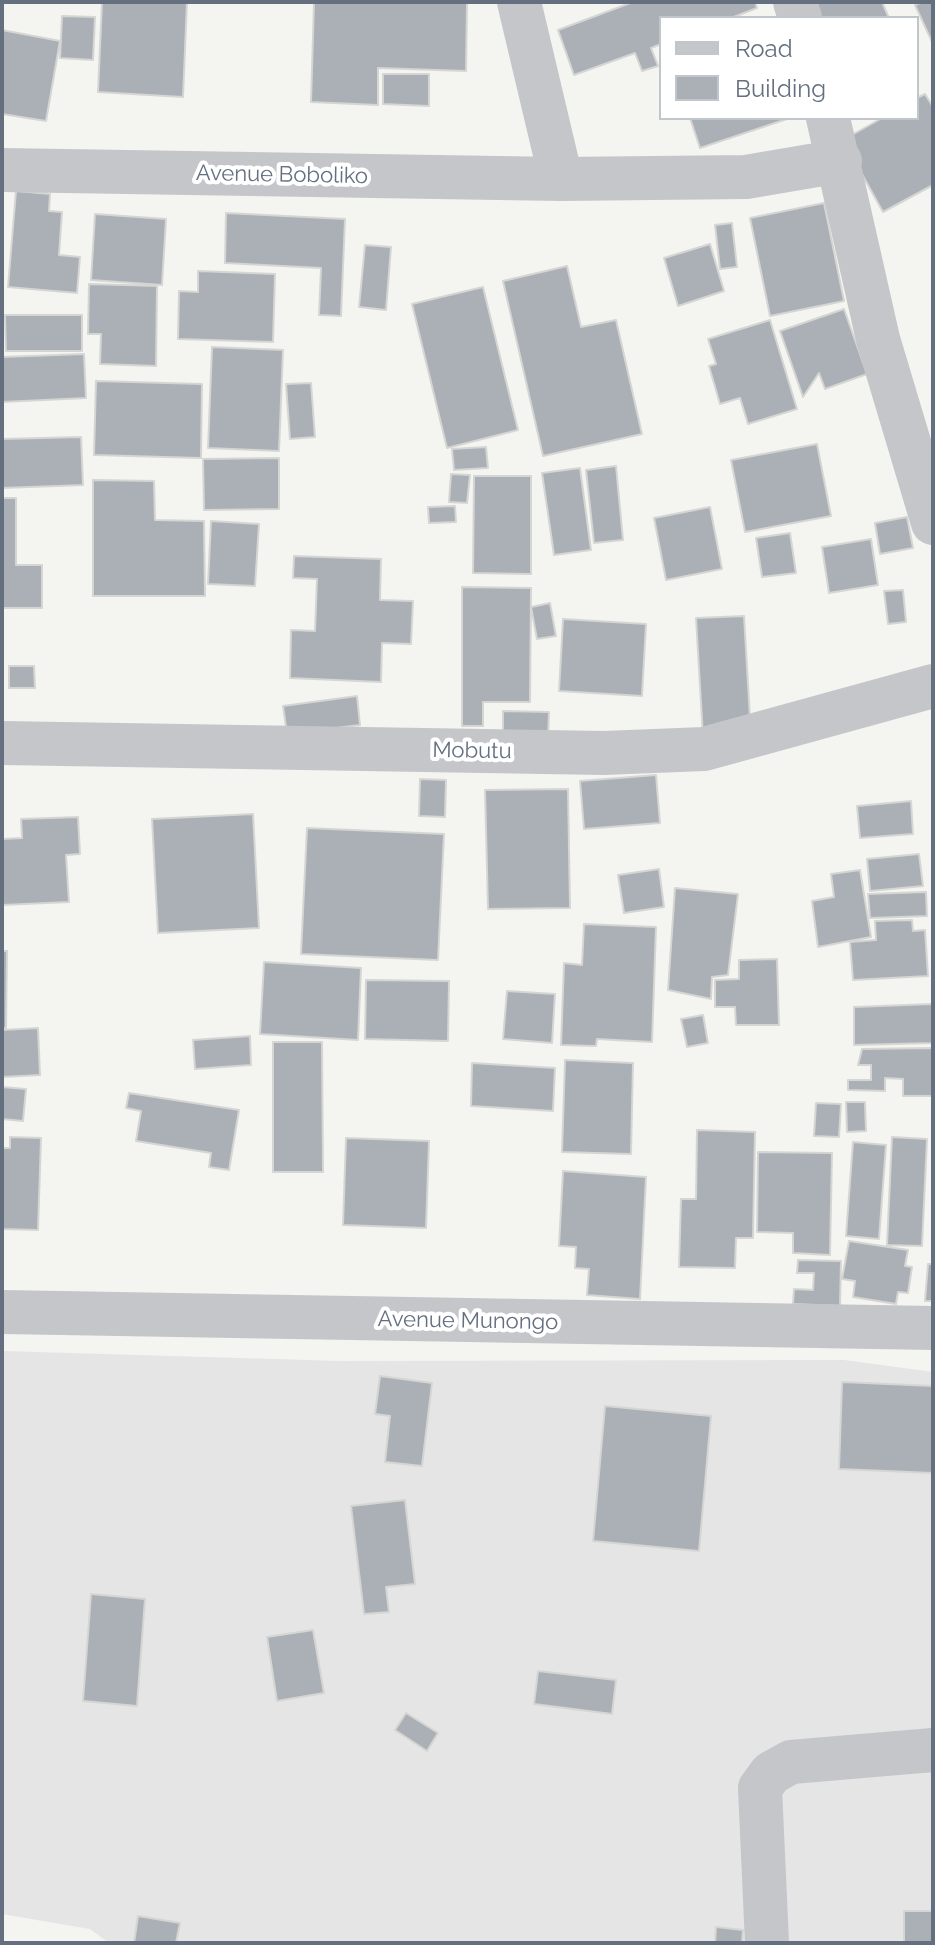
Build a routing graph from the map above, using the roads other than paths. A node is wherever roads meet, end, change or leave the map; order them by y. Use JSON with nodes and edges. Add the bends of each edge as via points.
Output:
{"nodes":[{"id":1,"x":519,"y":2,"type":"edge"},
{"id":2,"x":829,"y":120,"type":"edge"},
{"id":3,"x":840,"y":161,"type":"junction"},
{"id":4,"x":2,"y":170,"type":"edge"},
{"id":5,"x":561,"y":179,"type":"junction"},
{"id":6,"x":933,"y":523,"type":"edge"},
{"id":7,"x":933,"y":686,"type":"edge"},
{"id":8,"x":2,"y":743,"type":"edge"},
{"id":9,"x":2,"y":1312,"type":"edge"},
{"id":10,"x":933,"y":1328,"type":"edge"},
{"id":11,"x":933,"y":1750,"type":"edge"},
{"id":12,"x":767,"y":1943,"type":"edge"}],
"edges":[{"from":1,"to":5,"type":"street"},
{"from":2,"to":3,"type":"street"},
{"from":3,"to":5,"type":"street","name":"Avenue Boboliko","via":[[746,177]]},
{"from":3,"to":6,"type":"street","via":[[878,339]]},
{"from":4,"to":5,"type":"street","name":"Avenue Boboliko"},
{"from":7,"to":8,"type":"street","name":"Mobutu","via":[[704,749],[604,753]]},
{"from":9,"to":10,"type":"street","name":"Avenue Munongo"},
{"from":11,"to":12,"type":"street","via":[[791,1762],[771,1773],[760,1788]]}]}
